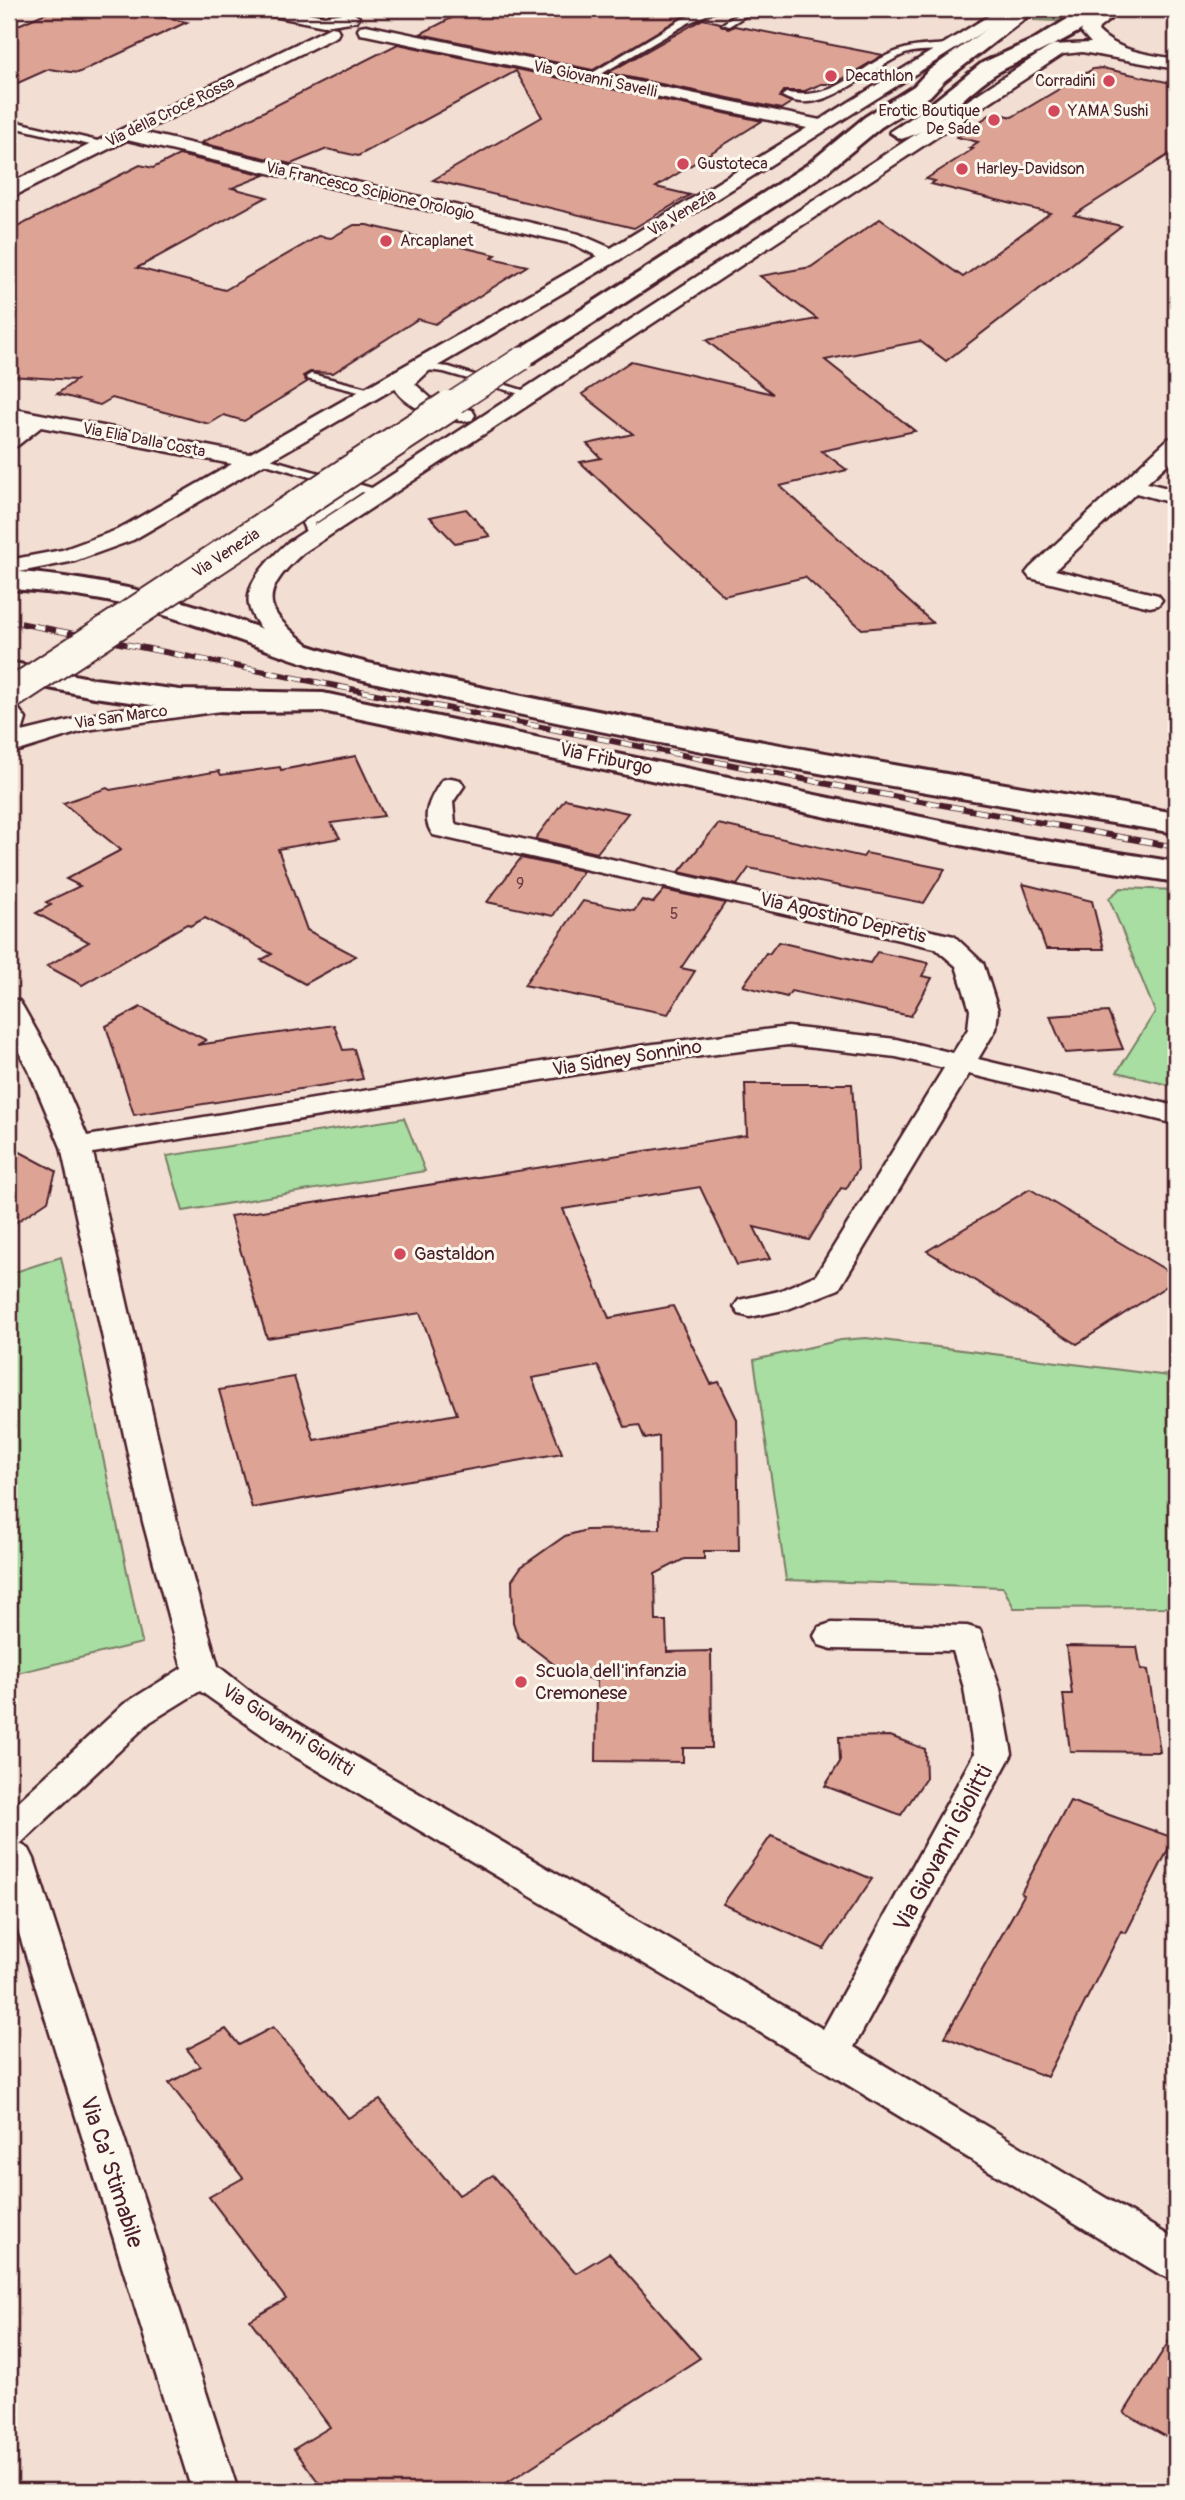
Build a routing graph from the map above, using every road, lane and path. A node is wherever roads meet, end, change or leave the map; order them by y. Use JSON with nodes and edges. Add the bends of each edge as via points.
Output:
{"nodes":[{"id":1,"x":264,"y":9,"type":"edge"},
{"id":2,"x":716,"y":9,"type":"edge"},
{"id":3,"x":752,"y":9,"type":"edge"},
{"id":4,"x":1027,"y":9,"type":"edge"},
{"id":5,"x":1098,"y":9,"type":"edge"},
{"id":6,"x":1115,"y":9,"type":"edge"},
{"id":7,"x":1010,"y":15,"type":"edge"},
{"id":8,"x":365,"y":20,"type":"joint"},
{"id":9,"x":726,"y":24,"type":"dead end"},
{"id":10,"x":328,"y":27,"type":"junction"},
{"id":11,"x":1066,"y":38,"type":"junction"},
{"id":12,"x":945,"y":47,"type":"junction"},
{"id":13,"x":1123,"y":52,"type":"junction"},
{"id":14,"x":1176,"y":64,"type":"edge"},
{"id":15,"x":588,"y":78,"type":"junction"},
{"id":16,"x":786,"y":96,"type":"dead end"},
{"id":17,"x":9,"y":123,"type":"edge"},
{"id":18,"x":824,"y":127,"type":"junction"},
{"id":19,"x":909,"y":128,"type":"junction"},
{"id":20,"x":125,"y":134,"type":"junction"},
{"id":21,"x":103,"y":145,"type":"junction"},
{"id":22,"x":876,"y":169,"type":"junction"},
{"id":23,"x":815,"y":170,"type":"junction"},
{"id":24,"x":9,"y":191,"type":"edge"},
{"id":25,"x":612,"y":256,"type":"junction"},
{"id":26,"x":422,"y":368,"type":"junction"},
{"id":27,"x":312,"y":377,"type":"dead end"},
{"id":28,"x":371,"y":392,"type":"junction"},
{"id":29,"x":530,"y":394,"type":"junction"},
{"id":30,"x":9,"y":414,"type":"edge"},
{"id":31,"x":493,"y":417,"type":"junction"},
{"id":32,"x":37,"y":419,"type":"junction"},
{"id":33,"x":9,"y":441,"type":"edge"},
{"id":34,"x":1176,"y":444,"type":"edge"},
{"id":35,"x":253,"y":460,"type":"junction"},
{"id":36,"x":1130,"y":485,"type":"junction"},
{"id":37,"x":370,"y":490,"type":"junction"},
{"id":38,"x":1176,"y":497,"type":"edge"},
{"id":39,"x":9,"y":567,"type":"edge"},
{"id":40,"x":9,"y":580,"type":"edge"},
{"id":41,"x":1150,"y":600,"type":"dead end"},
{"id":42,"x":306,"y":655,"type":"junction"},
{"id":43,"x":16,"y":681,"type":"edge"},
{"id":44,"x":236,"y":703,"type":"junction"},
{"id":45,"x":9,"y":713,"type":"edge"},
{"id":46,"x":9,"y":734,"type":"edge"},
{"id":47,"x":9,"y":746,"type":"edge"},
{"id":48,"x":452,"y":786,"type":"dead end"},
{"id":49,"x":1176,"y":823,"type":"edge"},
{"id":50,"x":1176,"y":872,"type":"edge"},
{"id":51,"x":9,"y":1007,"type":"edge"},
{"id":52,"x":962,"y":1062,"type":"junction"},
{"id":53,"x":1176,"y":1115,"type":"edge"},
{"id":54,"x":76,"y":1147,"type":"junction"},
{"id":55,"x":750,"y":1307,"type":"dead end"},
{"id":56,"x":832,"y":1636,"type":"dead end"},
{"id":57,"x":202,"y":1673,"type":"junction"},
{"id":58,"x":9,"y":1833,"type":"edge"},
{"id":59,"x":9,"y":1855,"type":"edge"},
{"id":60,"x":830,"y":2053,"type":"junction"},
{"id":61,"x":1176,"y":2262,"type":"edge"},
{"id":62,"x":215,"y":2491,"type":"edge"}],
"edges":[{"from":1,"to":10,"type":"street"},
{"from":2,"to":15,"type":"lane","via":[[685,21]]},
{"from":3,"to":9,"type":"lane"},
{"from":4,"to":7,"type":"main road","name":"Via Venezia"},
{"from":5,"to":11,"type":"main road","name":"Via Venezia"},
{"from":6,"to":13,"type":"street","via":[[1089,32],[1102,45]]},
{"from":7,"to":11,"type":"main road","via":[[1029,29]]},
{"from":7,"to":12,"type":"street","name":"Via Venezia"},
{"from":7,"to":23,"type":"main road","name":"Via Venezia"},
{"from":8,"to":10,"type":"street","name":"Via della Croce Rossa"},
{"from":8,"to":15,"type":"street","name":"Via Giovanni Savelli"},
{"from":10,"to":20,"type":"street","name":"Via della Croce Rossa"},
{"from":11,"to":13,"type":"street"},
{"from":11,"to":19,"type":"main road","name":"Via Venezia","via":[[1040,44],[990,68],[949,103]]},
{"from":11,"to":22,"type":"street","name":"Via Venezia","via":[[1059,49]]},
{"from":12,"to":16,"type":"lane","via":[[904,50],[829,95]]},
{"from":12,"to":18,"type":"street","name":"Via Venezia"},
{"from":13,"to":14,"type":"street"},
{"from":15,"to":18,"type":"street","name":"Via Giovanni Savelli"},
{"from":17,"to":21,"type":"lane"},
{"from":18,"to":25,"type":"street","name":"Via Venezia"},
{"from":19,"to":22,"type":"street","name":"Via Venezia","via":[[879,158]]},
{"from":19,"to":23,"type":"main road","name":"Via Venezia"},
{"from":20,"to":21,"type":"street","name":"Via della Croce Rossa"},
{"from":20,"to":25,"type":"street","name":"Via Francesco Scipione Orologio","via":[[579,240]]},
{"from":21,"to":24,"type":"street","name":"Via della Croce Rossa"},
{"from":22,"to":29,"type":"street","name":"Via Venezia"},
{"from":23,"to":43,"type":"main road","name":"Via Venezia","bridge":true},
{"from":25,"to":26,"type":"street","name":"Via Venezia"},
{"from":26,"to":28,"type":"street","name":"Via Venezia"},
{"from":26,"to":29,"type":"lane","via":[[445,369]]},
{"from":26,"to":31,"type":"street","via":[[404,387],[427,406]]},
{"from":27,"to":28,"type":"lane"},
{"from":28,"to":35,"type":"street","name":"Via Venezia"},
{"from":29,"to":31,"type":"street","name":"Via Venezia"},
{"from":30,"to":32,"type":"street","name":"Via Elia Dalla Costa"},
{"from":31,"to":37,"type":"street","name":"Via Venezia"},
{"from":32,"to":33,"type":"street"},
{"from":32,"to":35,"type":"street","name":"Via Elia Dalla Costa"},
{"from":34,"to":36,"type":"street"},
{"from":35,"to":37,"type":"lane"},
{"from":35,"to":39,"type":"street","name":"Via Venezia","via":[[125,536],[67,556]]},
{"from":36,"to":38,"type":"street"},
{"from":36,"to":41,"type":"street","via":[[1038,573]]},
{"from":37,"to":42,"type":"street","name":"Via Venezia","via":[[270,568],[260,585],[258,596],[273,631]]},
{"from":40,"to":42,"type":"main road","name":"Via Friburgo","via":[[134,598]]},
{"from":42,"to":49,"type":"main road","name":"Via Friburgo","via":[[425,685]]},
{"from":43,"to":44,"type":"main road","name":"Via Friburgo"},
{"from":44,"to":47,"type":"street","name":"Via San Marco","via":[[99,719],[45,731]]},
{"from":44,"to":50,"type":"main road","name":"Via Friburgo","via":[[323,702],[1008,845]]},
{"from":45,"to":46,"type":"street","via":[[13,719]]},
{"from":48,"to":52,"type":"street","name":"Via Agostino Depretis","via":[[440,802],[442,829],[944,942],[969,963],[984,1010],[982,1029]]},
{"from":51,"to":54,"type":"street","name":"Via Giovanni Giolitti","via":[[44,1071]]},
{"from":52,"to":53,"type":"street","name":"Via Sidney Sonnino"},
{"from":52,"to":54,"type":"street","name":"Via Sidney Sonnino","via":[[896,1048],[799,1037],[745,1040]]},
{"from":52,"to":55,"type":"street","name":"Via Agostino Depretis","via":[[828,1282],[788,1299]]},
{"from":54,"to":57,"type":"street","name":"Via Giovanni Giolitti","via":[[160,1522]]},
{"from":56,"to":60,"type":"street","name":"Via Giovanni Giolitti","via":[[967,1639],[982,1688],[993,1755]]},
{"from":57,"to":58,"type":"street","via":[[137,1713]]},
{"from":57,"to":60,"type":"street","name":"Via Giovanni Giolitti","via":[[297,1740]]},
{"from":59,"to":62,"type":"street","name":"Via Ca' Stimabile","via":[[15,1859]]},
{"from":60,"to":61,"type":"street","name":"Via Giovanni Giolitti"}]}
